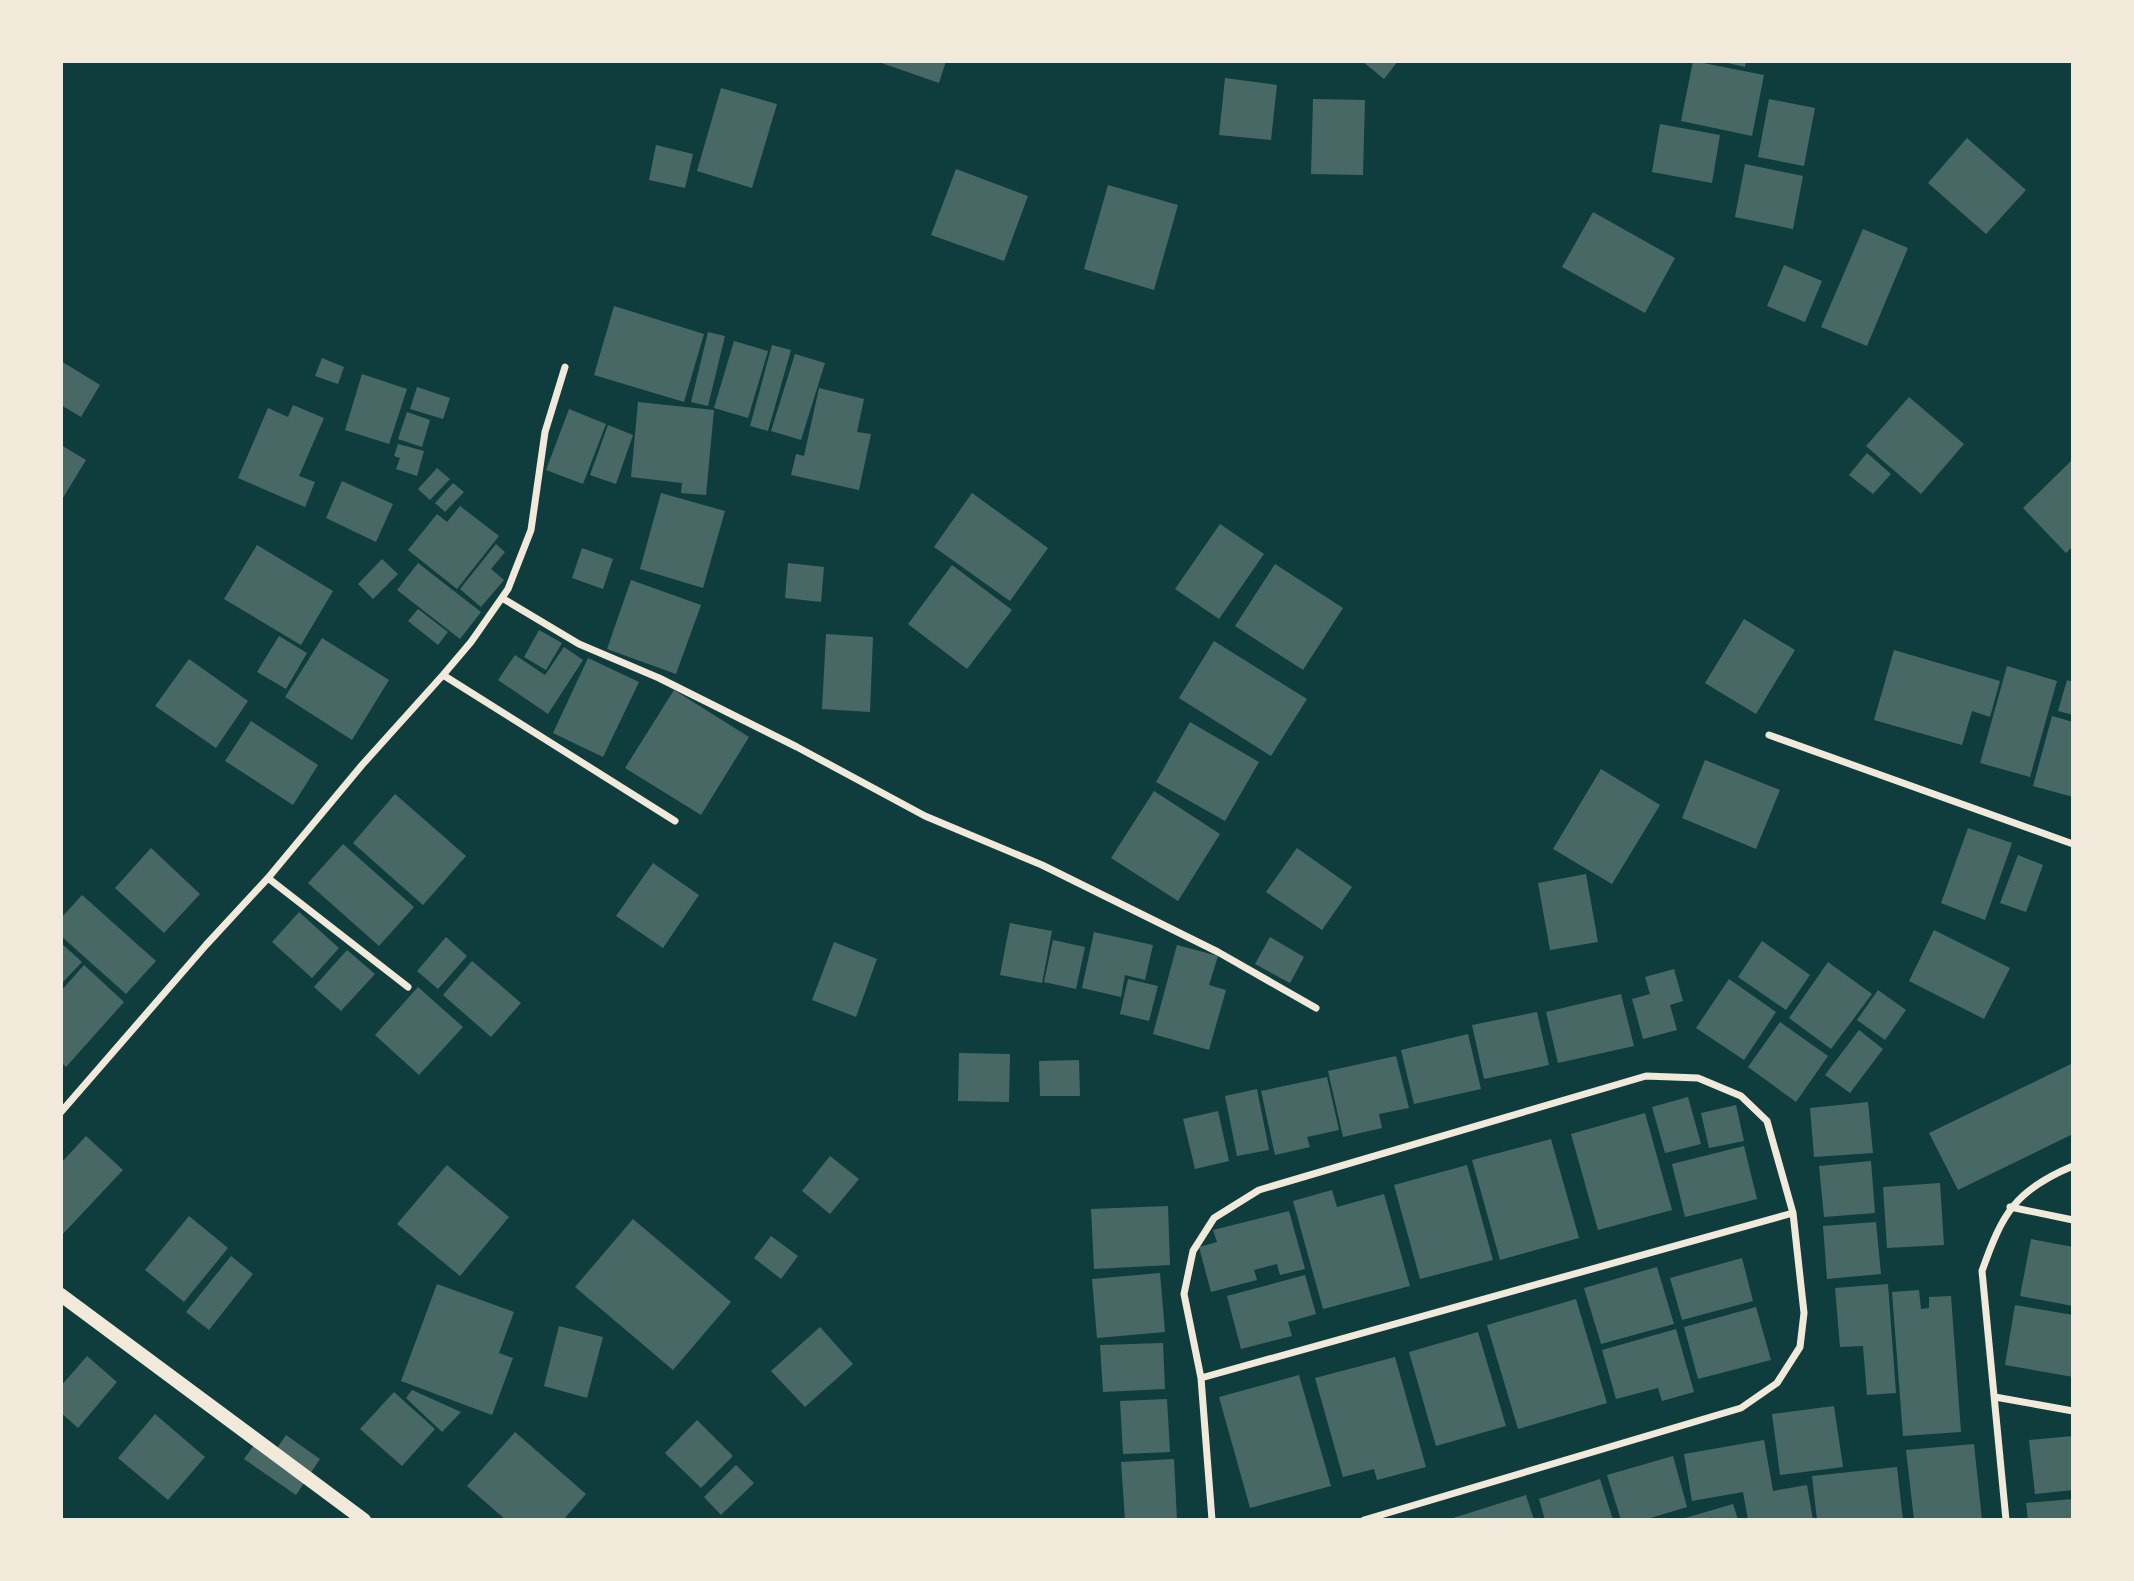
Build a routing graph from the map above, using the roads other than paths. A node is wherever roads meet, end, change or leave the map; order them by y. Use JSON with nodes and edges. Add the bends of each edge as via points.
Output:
{"nodes":[{"id":1,"x":565,"y":367,"type":"dead end"},
{"id":2,"x":502,"y":598,"type":"junction"},
{"id":3,"x":443,"y":675,"type":"junction"},
{"id":4,"x":1769,"y":736,"type":"dead end"},
{"id":5,"x":676,"y":821,"type":"dead end"},
{"id":6,"x":2073,"y":844,"type":"edge"},
{"id":7,"x":268,"y":878,"type":"junction"},
{"id":8,"x":408,"y":987,"type":"dead end"},
{"id":9,"x":1316,"y":1008,"type":"dead end"},
{"id":10,"x":61,"y":1112,"type":"edge"},
{"id":11,"x":2073,"y":1166,"type":"edge"},
{"id":12,"x":2010,"y":1207,"type":"junction"},
{"id":13,"x":1793,"y":1213,"type":"junction"},
{"id":14,"x":2073,"y":1220,"type":"edge"},
{"id":15,"x":61,"y":1295,"type":"edge"},
{"id":16,"x":1201,"y":1378,"type":"junction"},
{"id":17,"x":1995,"y":1397,"type":"junction"},
{"id":18,"x":2073,"y":1410,"type":"edge"},
{"id":19,"x":364,"y":1520,"type":"edge"},
{"id":20,"x":1212,"y":1520,"type":"edge"},
{"id":21,"x":1364,"y":1520,"type":"edge"},
{"id":22,"x":2006,"y":1520,"type":"edge"}],
"edges":[{"from":1,"to":2,"type":"street","via":[[545,432],[531,530]]},
{"from":2,"to":3,"type":"street"},
{"from":2,"to":9,"type":"street","via":[[579,644],[659,678],[925,816],[1042,865],[1152,919]]},
{"from":3,"to":5,"type":"street"},
{"from":3,"to":7,"type":"street"},
{"from":4,"to":6,"type":"street"},
{"from":7,"to":8,"type":"street"},
{"from":7,"to":10,"type":"street"},
{"from":11,"to":12,"type":"street","via":[[2044,1178]]},
{"from":12,"to":14,"type":"street"},
{"from":12,"to":17,"type":"street","via":[[1982,1271]]},
{"from":13,"to":16,"type":"street"},
{"from":13,"to":16,"type":"street","via":[[1766,1121],[1741,1096],[1698,1077],[1646,1076],[1259,1190],[1214,1218],[1193,1251],[1184,1294]]},
{"from":13,"to":21,"type":"street","via":[[1804,1313],[1800,1347],[1777,1383],[1741,1408]]},
{"from":15,"to":19,"type":"main road"},
{"from":16,"to":20,"type":"street"},
{"from":17,"to":18,"type":"street"},
{"from":17,"to":22,"type":"street"}]}
